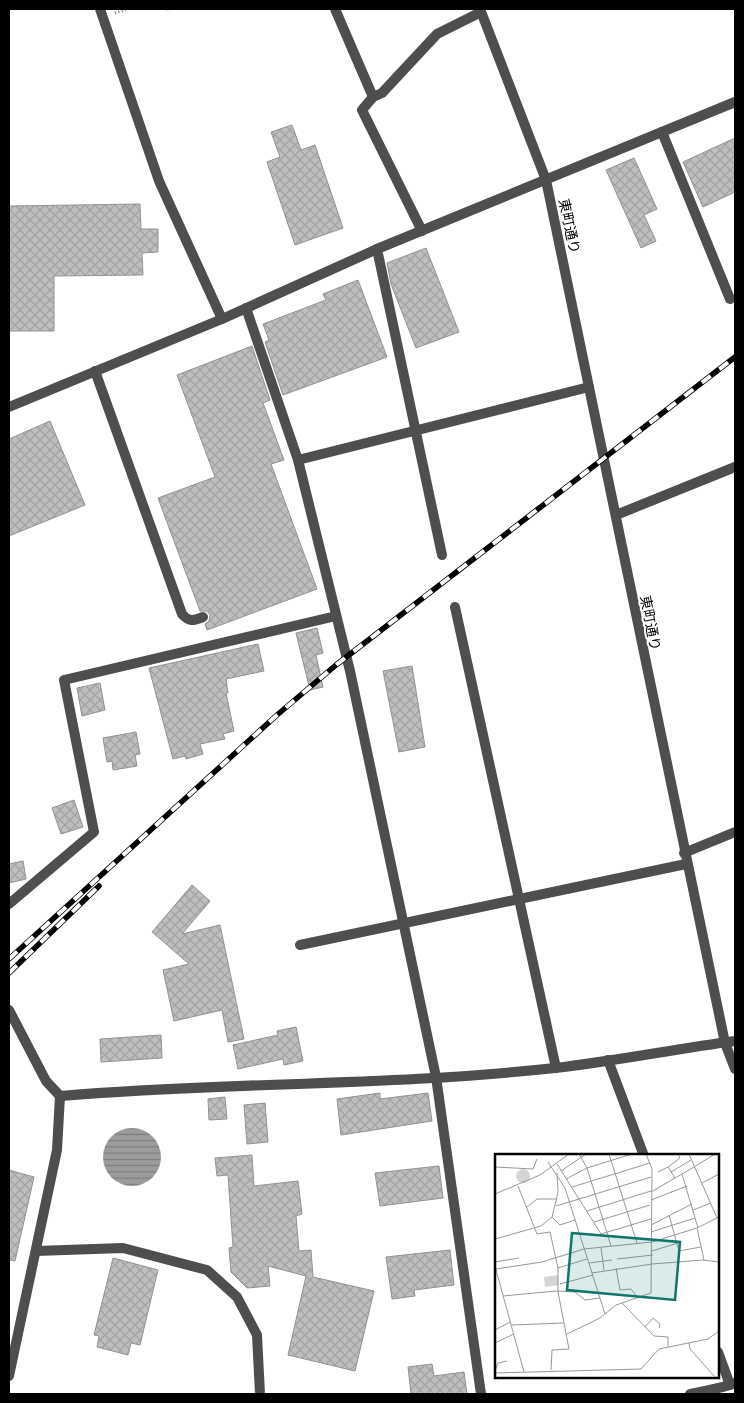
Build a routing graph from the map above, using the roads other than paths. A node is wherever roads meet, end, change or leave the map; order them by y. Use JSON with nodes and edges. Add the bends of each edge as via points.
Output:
{"nodes":[{"id":1,"x":100,"y":9,"type":"edge"},
{"id":2,"x":335,"y":9,"type":"edge"},
{"id":3,"x":480,"y":10,"type":"edge"},
{"id":4,"x":373,"y":97,"type":"junction"},
{"id":5,"x":735,"y":102,"type":"edge"},
{"id":6,"x":662,"y":132,"type":"junction"},
{"id":7,"x":546,"y":180,"type":"junction"},
{"id":8,"x":422,"y":231,"type":"junction"},
{"id":9,"x":377,"y":249,"type":"junction"},
{"id":10,"x":730,"y":299,"type":"dead end"},
{"id":11,"x":246,"y":308,"type":"junction"},
{"id":12,"x":222,"y":318,"type":"junction"},
{"id":13,"x":95,"y":371,"type":"junction"},
{"id":14,"x":589,"y":387,"type":"junction"},
{"id":15,"x":9,"y":407,"type":"edge"},
{"id":16,"x":416,"y":431,"type":"junction"},
{"id":17,"x":298,"y":460,"type":"junction"},
{"id":18,"x":735,"y":467,"type":"edge"},
{"id":19,"x":616,"y":515,"type":"junction"},
{"id":20,"x":442,"y":555,"type":"dead end"},
{"id":21,"x":455,"y":607,"type":"dead end"},
{"id":22,"x":336,"y":616,"type":"junction"},
{"id":23,"x":203,"y":617,"type":"dead end"},
{"id":24,"x":735,"y":832,"type":"edge"},
{"id":25,"x":684,"y":853,"type":"junction"},
{"id":26,"x":686,"y":864,"type":"junction"},
{"id":27,"x":520,"y":899,"type":"junction"},
{"id":28,"x":9,"y":904,"type":"edge"},
{"id":29,"x":404,"y":923,"type":"junction"},
{"id":30,"x":300,"y":945,"type":"dead end"},
{"id":31,"x":9,"y":1010,"type":"edge"},
{"id":32,"x":730,"y":1042,"type":"edge"},
{"id":33,"x":608,"y":1060,"type":"junction"},
{"id":34,"x":556,"y":1068,"type":"junction"},
{"id":35,"x":735,"y":1069,"type":"edge"},
{"id":36,"x":436,"y":1077,"type":"junction"},
{"id":37,"x":60,"y":1096,"type":"junction"},
{"id":38,"x":643,"y":1154,"type":"edge"},
{"id":39,"x":36,"y":1251,"type":"junction"},
{"id":40,"x":719,"y":1354,"type":"edge"},
{"id":41,"x":9,"y":1376,"type":"edge"},
{"id":42,"x":733,"y":1384,"type":"edge"},
{"id":43,"x":719,"y":1392,"type":"edge"},
{"id":44,"x":260,"y":1394,"type":"edge"},
{"id":45,"x":481,"y":1394,"type":"edge"},
{"id":46,"x":690,"y":1394,"type":"edge"}],
"edges":[{"from":1,"to":12,"type":"street","via":[[159,181]]},
{"from":2,"to":4,"type":"street"},
{"from":3,"to":4,"type":"street","via":[[437,34],[382,93]]},
{"from":3,"to":7,"type":"street","name":"東町通り"},
{"from":4,"to":8,"type":"street","via":[[362,110]]},
{"from":5,"to":6,"type":"street"},
{"from":6,"to":7,"type":"street"},
{"from":6,"to":10,"type":"street"},
{"from":7,"to":8,"type":"street"},
{"from":7,"to":14,"type":"street","name":"東町通り"},
{"from":8,"to":9,"type":"street"},
{"from":9,"to":11,"type":"street"},
{"from":9,"to":16,"type":"street"},
{"from":11,"to":12,"type":"street"},
{"from":11,"to":17,"type":"street"},
{"from":12,"to":13,"type":"street"},
{"from":13,"to":15,"type":"street"},
{"from":13,"to":23,"type":"street","via":[[182,614],[193,621]]},
{"from":14,"to":16,"type":"street"},
{"from":14,"to":19,"type":"street","name":"東町通り"},
{"from":16,"to":17,"type":"street"},
{"from":16,"to":20,"type":"street"},
{"from":17,"to":22,"type":"street"},
{"from":18,"to":19,"type":"street"},
{"from":19,"to":25,"type":"street","name":"東町通り"},
{"from":21,"to":27,"type":"street"},
{"from":22,"to":28,"type":"street","via":[[64,680],[94,832]]},
{"from":22,"to":29,"type":"street"},
{"from":24,"to":25,"type":"street"},
{"from":25,"to":26,"type":"street","name":"東町通り"},
{"from":26,"to":27,"type":"street"},
{"from":26,"to":32,"type":"street","name":"東町通り"},
{"from":27,"to":29,"type":"street"},
{"from":27,"to":34,"type":"street"},
{"from":29,"to":30,"type":"street"},
{"from":29,"to":36,"type":"street"},
{"from":31,"to":37,"type":"street","via":[[46,1081]]},
{"from":32,"to":33,"type":"street"},
{"from":32,"to":35,"type":"street","name":"東町通り"},
{"from":33,"to":34,"type":"street"},
{"from":33,"to":38,"type":"street"},
{"from":34,"to":36,"type":"street"},
{"from":36,"to":37,"type":"street","via":[[150,1088]]},
{"from":36,"to":45,"type":"street"},
{"from":37,"to":39,"type":"street","via":[[57,1150]]},
{"from":39,"to":41,"type":"street"},
{"from":39,"to":44,"type":"street","via":[[123,1248],[207,1270],[237,1297],[257,1335]]},
{"from":40,"to":42,"type":"street"},
{"from":42,"to":43,"type":"street"},
{"from":43,"to":46,"type":"street","via":[[709,1389]]}]}
